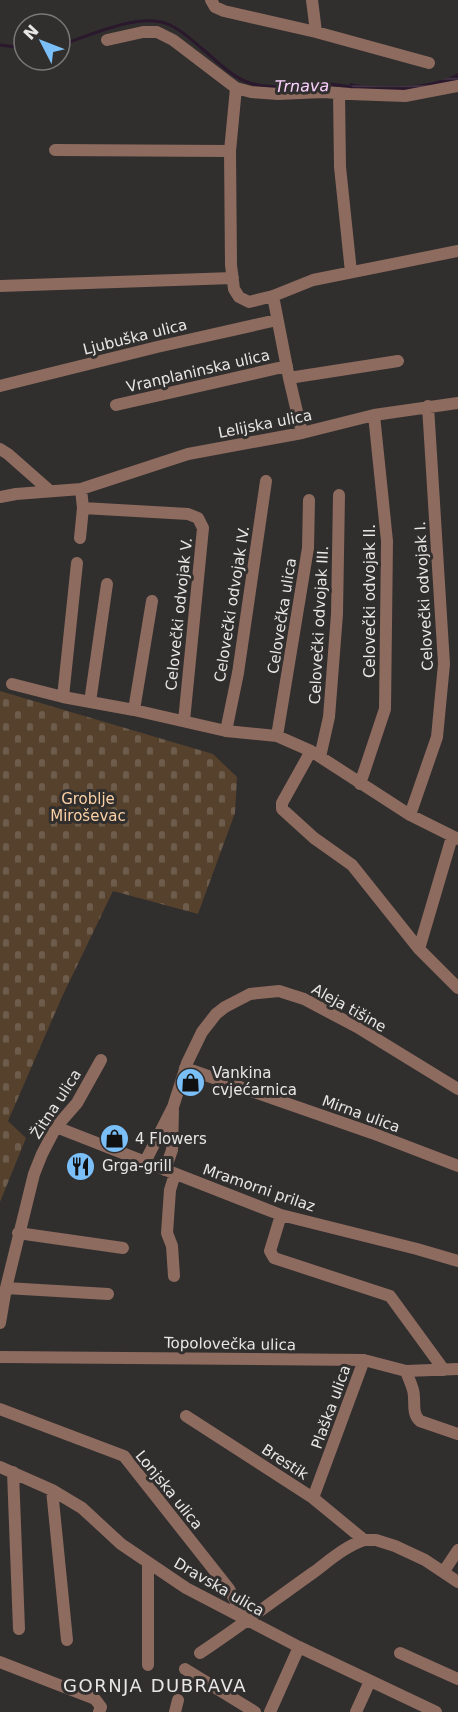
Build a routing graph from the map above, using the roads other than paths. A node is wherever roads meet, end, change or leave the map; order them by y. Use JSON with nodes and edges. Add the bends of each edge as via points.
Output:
{"nodes":[{"id":1,"x":312,"y":0,"type":"edge"},
{"id":2,"x":213,"y":3,"type":"edge"},
{"id":3,"x":316,"y":32,"type":"junction"},
{"id":4,"x":107,"y":40,"type":"dead end"},
{"id":5,"x":429,"y":63,"type":"dead end"},
{"id":6,"x":458,"y":86,"type":"edge"},
{"id":7,"x":236,"y":88,"type":"junction"},
{"id":8,"x":339,"y":93,"type":"junction"},
{"id":9,"x":55,"y":150,"type":"dead end"},
{"id":10,"x":230,"y":151,"type":"junction"},
{"id":11,"x":458,"y":252,"type":"edge"},
{"id":12,"x":351,"y":272,"type":"junction"},
{"id":13,"x":233,"y":278,"type":"junction"},
{"id":14,"x":0,"y":286,"type":"edge"},
{"id":15,"x":273,"y":296,"type":"junction"},
{"id":16,"x":277,"y":320,"type":"junction"},
{"id":17,"x":398,"y":361,"type":"dead end"},
{"id":18,"x":288,"y":372,"type":"junction"},
{"id":19,"x":0,"y":386,"type":"edge"},
{"id":20,"x":458,"y":403,"type":"edge"},
{"id":21,"x":116,"y":405,"type":"dead end"},
{"id":22,"x":428,"y":406,"type":"junction"},
{"id":23,"x":374,"y":415,"type":"junction"},
{"id":24,"x":302,"y":433,"type":"junction"},
{"id":25,"x":0,"y":449,"type":"edge"},
{"id":26,"x":266,"y":481,"type":"dead end"},
{"id":27,"x":81,"y":489,"type":"junction"},
{"id":28,"x":50,"y":491,"type":"junction"},
{"id":29,"x":339,"y":495,"type":"dead end"},
{"id":30,"x":0,"y":497,"type":"edge"},
{"id":31,"x":309,"y":500,"type":"dead end"},
{"id":32,"x":83,"y":508,"type":"junction"},
{"id":33,"x":81,"y":538,"type":"dead end"},
{"id":34,"x":77,"y":563,"type":"dead end"},
{"id":35,"x":107,"y":585,"type":"dead end"},
{"id":36,"x":152,"y":601,"type":"dead end"},
{"id":37,"x":12,"y":684,"type":"dead end"},
{"id":38,"x":63,"y":697,"type":"junction"},
{"id":39,"x":90,"y":702,"type":"junction"},
{"id":40,"x":134,"y":710,"type":"junction"},
{"id":41,"x":184,"y":722,"type":"junction"},
{"id":42,"x":226,"y":731,"type":"junction"},
{"id":43,"x":277,"y":736,"type":"junction"},
{"id":44,"x":315,"y":754,"type":"junction"},
{"id":45,"x":360,"y":784,"type":"junction"},
{"id":46,"x":410,"y":815,"type":"junction"},
{"id":47,"x":455,"y":838,"type":"edge"},
{"id":48,"x":419,"y":949,"type":"junction"},
{"id":49,"x":458,"y":988,"type":"edge"},
{"id":50,"x":101,"y":1060,"type":"dead end"},
{"id":51,"x":185,"y":1068,"type":"junction"},
{"id":52,"x":458,"y":1089,"type":"edge"},
{"id":53,"x":173,"y":1107,"type":"junction"},
{"id":54,"x":56,"y":1127,"type":"junction"},
{"id":55,"x":145,"y":1162,"type":"junction"},
{"id":56,"x":458,"y":1166,"type":"edge"},
{"id":57,"x":170,"y":1172,"type":"junction"},
{"id":58,"x":281,"y":1215,"type":"junction"},
{"id":59,"x":18,"y":1233,"type":"junction"},
{"id":60,"x":123,"y":1248,"type":"dead end"},
{"id":61,"x":458,"y":1261,"type":"edge"},
{"id":62,"x":174,"y":1276,"type":"dead end"},
{"id":63,"x":6,"y":1288,"type":"junction"},
{"id":64,"x":108,"y":1294,"type":"dead end"},
{"id":65,"x":0,"y":1323,"type":"edge"},
{"id":66,"x":0,"y":1357,"type":"edge"},
{"id":67,"x":364,"y":1360,"type":"junction"},
{"id":68,"x":444,"y":1370,"type":"junction"},
{"id":69,"x":458,"y":1370,"type":"edge"},
{"id":70,"x":406,"y":1371,"type":"junction"},
{"id":71,"x":0,"y":1409,"type":"edge"},
{"id":72,"x":186,"y":1416,"type":"dead end"},
{"id":73,"x":458,"y":1434,"type":"edge"},
{"id":74,"x":0,"y":1467,"type":"edge"},
{"id":75,"x":13,"y":1472,"type":"junction"},
{"id":76,"x":52,"y":1490,"type":"junction"},
{"id":77,"x":313,"y":1498,"type":"junction"},
{"id":78,"x":364,"y":1540,"type":"junction"},
{"id":79,"x":458,"y":1550,"type":"edge"},
{"id":80,"x":148,"y":1563,"type":"junction"},
{"id":81,"x":444,"y":1571,"type":"junction"},
{"id":82,"x":458,"y":1582,"type":"edge"},
{"id":83,"x":246,"y":1621,"type":"junction"},
{"id":84,"x":19,"y":1629,"type":"dead end"},
{"id":85,"x":67,"y":1640,"type":"dead end"},
{"id":86,"x":298,"y":1647,"type":"junction"},
{"id":87,"x":200,"y":1653,"type":"dead end"},
{"id":88,"x":400,"y":1653,"type":"dead end"},
{"id":89,"x":0,"y":1662,"type":"edge"},
{"id":90,"x":148,"y":1665,"type":"dead end"},
{"id":91,"x":185,"y":1669,"type":"dead end"},
{"id":92,"x":458,"y":1680,"type":"edge"},
{"id":93,"x":370,"y":1681,"type":"junction"},
{"id":94,"x":99,"y":1707,"type":"edge"},
{"id":95,"x":255,"y":1712,"type":"edge"},
{"id":96,"x":270,"y":1712,"type":"edge"},
{"id":97,"x":356,"y":1712,"type":"edge"},
{"id":98,"x":436,"y":1712,"type":"edge"}],
"edges":[{"from":1,"to":3,"type":"street"},
{"from":2,"to":3,"type":"street","via":[[234,13]]},
{"from":3,"to":5,"type":"street"},
{"from":4,"to":7,"type":"street","via":[[157,32],[174,40]]},
{"from":6,"to":8,"type":"street","via":[[405,96]]},
{"from":7,"to":8,"type":"street","via":[[278,94]]},
{"from":7,"to":10,"type":"street"},
{"from":8,"to":12,"type":"street","via":[[340,167]]},
{"from":9,"to":10,"type":"street"},
{"from":10,"to":13,"type":"street"},
{"from":11,"to":12,"type":"street"},
{"from":12,"to":15,"type":"street","via":[[313,280]]},
{"from":13,"to":14,"type":"street"},
{"from":13,"to":15,"type":"street","via":[[239,297],[249,302]]},
{"from":15,"to":16,"type":"street","name":"Vranplaninska ulica"},
{"from":16,"to":18,"type":"street","name":"Vranplaninska ulica"},
{"from":16,"to":19,"type":"street","name":"Ljubuška ulica"},
{"from":17,"to":18,"type":"street","name":"Vranplaninska ulica"},
{"from":18,"to":21,"type":"street","name":"Vranplaninska ulica"},
{"from":18,"to":24,"type":"street","name":"Vranplaninska ulica"},
{"from":20,"to":22,"type":"street","name":"Lelijska ulica"},
{"from":22,"to":23,"type":"street","name":"Lelijska ulica"},
{"from":22,"to":46,"type":"street","name":"Celovečki odvojak I.","via":[[444,664],[437,736]]},
{"from":23,"to":24,"type":"street","name":"Lelijska ulica"},
{"from":23,"to":45,"type":"street","name":"Celovečki odvojak II.","via":[[387,541],[385,709]]},
{"from":24,"to":27,"type":"street","name":"Lelijska ulica","via":[[188,454]]},
{"from":25,"to":28,"type":"street"},
{"from":26,"to":42,"type":"street","name":"Celovečki odvojak IV."},
{"from":27,"to":28,"type":"street","name":"Lelijska ulica"},
{"from":27,"to":32,"type":"street"},
{"from":28,"to":30,"type":"street","name":"Lelijska ulica"},
{"from":29,"to":44,"type":"street","name":"Celovečki odvojak III.","via":[[337,614],[329,717]]},
{"from":31,"to":43,"type":"street","name":"Celovečka ulica","via":[[308,548]]},
{"from":32,"to":33,"type":"street"},
{"from":32,"to":41,"type":"street","name":"Celovečki odvojak V.","via":[[188,514],[198,518],[203,528]]},
{"from":34,"to":38,"type":"street"},
{"from":35,"to":39,"type":"street"},
{"from":36,"to":40,"type":"street"},
{"from":37,"to":38,"type":"street"},
{"from":38,"to":39,"type":"street"},
{"from":39,"to":40,"type":"street"},
{"from":40,"to":41,"type":"street"},
{"from":41,"to":42,"type":"street"},
{"from":42,"to":43,"type":"street"},
{"from":43,"to":44,"type":"street"},
{"from":44,"to":45,"type":"street"},
{"from":44,"to":48,"type":"street","name":"Celovečki odvojak III.","via":[[282,802],[282,809],[352,865]]},
{"from":45,"to":46,"type":"street"},
{"from":46,"to":47,"type":"street"},
{"from":47,"to":48,"type":"street"},
{"from":48,"to":49,"type":"street"},
{"from":50,"to":54,"type":"street","name":"Žitna ulica","via":[[77,1103]]},
{"from":51,"to":52,"type":"street","name":"Aleja tišine","via":[[201,1032],[216,1014],[250,994],[279,991],[304,999],[357,1027]]},
{"from":51,"to":53,"type":"street","name":"Aleja tišine"},
{"from":51,"to":56,"type":"street","name":"Mirna ulica"},
{"from":53,"to":55,"type":"street","name":"Aleja tišine"},
{"from":53,"to":57,"type":"street","name":"Aleja tišine"},
{"from":54,"to":55,"type":"street","name":"Mramorni prilaz"},
{"from":54,"to":59,"type":"street","name":"Žitna ulica","via":[[34,1174]]},
{"from":55,"to":57,"type":"street","name":"Mramorni prilaz"},
{"from":57,"to":58,"type":"street","name":"Mramorni prilaz"},
{"from":57,"to":62,"type":"street","name":"Aleja tišine","via":[[167,1233]]},
{"from":58,"to":61,"type":"street","name":"Mramorni prilaz"},
{"from":58,"to":68,"type":"street","via":[[270,1251],[274,1258],[390,1296]]},
{"from":59,"to":60,"type":"street"},
{"from":59,"to":63,"type":"street","name":"Žitna ulica"},
{"from":63,"to":64,"type":"street"},
{"from":63,"to":65,"type":"street","name":"Žitna ulica"},
{"from":66,"to":67,"type":"street","name":"Topolovečka ulica"},
{"from":67,"to":70,"type":"street","name":"Topolovečka ulica"},
{"from":67,"to":77,"type":"street","name":"Plaška ulica"},
{"from":68,"to":69,"type":"street","name":"Topolovečka ulica"},
{"from":68,"to":70,"type":"street","name":"Topolovečka ulica"},
{"from":70,"to":73,"type":"street","via":[[416,1418]]},
{"from":71,"to":83,"type":"street","name":"Lonjska ulica","via":[[124,1456],[229,1589]]},
{"from":72,"to":77,"type":"street","name":"Brestik"},
{"from":74,"to":75,"type":"street","name":"Dravska ulica"},
{"from":75,"to":76,"type":"street","name":"Dravska ulica"},
{"from":75,"to":84,"type":"street"},
{"from":76,"to":80,"type":"street","name":"Dravska ulica","via":[[82,1508]]},
{"from":76,"to":85,"type":"street"},
{"from":77,"to":78,"type":"street","name":"Brestik"},
{"from":78,"to":81,"type":"street","name":"Brestik","via":[[395,1546]]},
{"from":78,"to":83,"type":"street"},
{"from":79,"to":81,"type":"street"},
{"from":80,"to":83,"type":"street","name":"Dravska ulica"},
{"from":80,"to":90,"type":"street"},
{"from":81,"to":82,"type":"street","name":"Brestik"},
{"from":83,"to":86,"type":"street","name":"Dravska ulica"},
{"from":83,"to":87,"type":"street"},
{"from":86,"to":93,"type":"street","name":"Dravska ulica"},
{"from":86,"to":96,"type":"street"},
{"from":88,"to":92,"type":"street"},
{"from":89,"to":94,"type":"street","via":[[95,1699]]},
{"from":91,"to":95,"type":"street"},
{"from":93,"to":97,"type":"street"},
{"from":93,"to":98,"type":"street","name":"Dravska ulica"}]}
